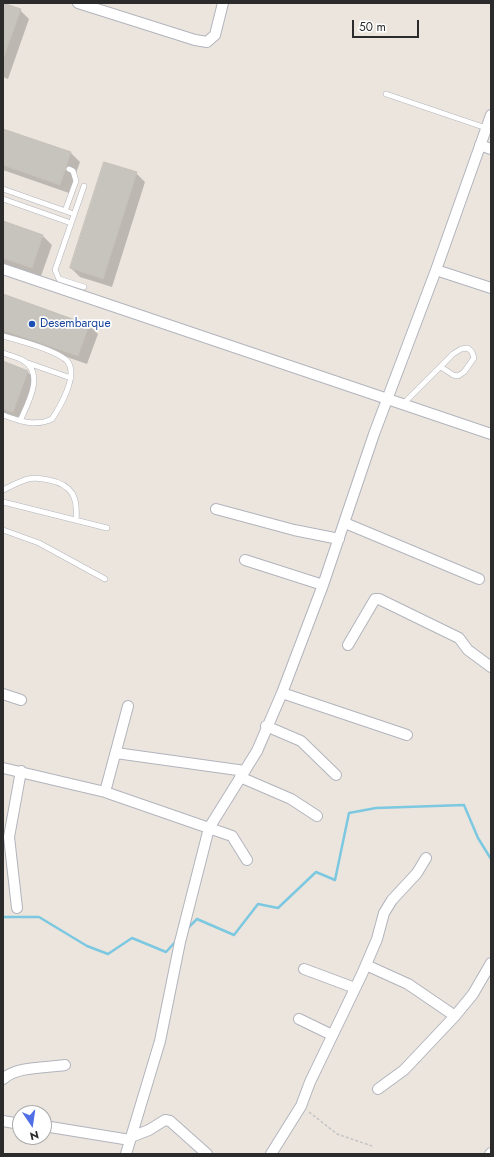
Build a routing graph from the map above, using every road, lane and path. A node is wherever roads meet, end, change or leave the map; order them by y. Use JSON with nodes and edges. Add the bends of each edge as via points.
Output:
{"nodes":[{"id":1,"x":78,"y":3,"type":"edge"},
{"id":2,"x":223,"y":3,"type":"edge"},
{"id":3,"x":386,"y":94,"type":"dead end"},
{"id":4,"x":491,"y":115,"type":"edge"},
{"id":5,"x":486,"y":128,"type":"junction"},
{"id":6,"x":480,"y":145,"type":"junction"},
{"id":7,"x":491,"y":149,"type":"edge"},
{"id":8,"x":68,"y":169,"type":"dead end"},
{"id":9,"x":84,"y":186,"type":"dead end"},
{"id":10,"x":3,"y":189,"type":"edge"},
{"id":11,"x":3,"y":199,"type":"edge"},
{"id":12,"x":65,"y":211,"type":"junction"},
{"id":13,"x":74,"y":214,"type":"junction"},
{"id":14,"x":71,"y":223,"type":"junction"},
{"id":15,"x":3,"y":269,"type":"edge"},
{"id":16,"x":436,"y":270,"type":"junction"},
{"id":17,"x":84,"y":288,"type":"dead end"},
{"id":18,"x":491,"y":288,"type":"edge"},
{"id":19,"x":3,"y":336,"type":"edge"},
{"id":20,"x":3,"y":353,"type":"edge"},
{"id":21,"x":24,"y":361,"type":"junction"},
{"id":22,"x":440,"y":367,"type":"junction"},
{"id":23,"x":71,"y":378,"type":"junction"},
{"id":24,"x":388,"y":399,"type":"junction"},
{"id":25,"x":403,"y":404,"type":"junction"},
{"id":26,"x":3,"y":415,"type":"edge"},
{"id":27,"x":20,"y":421,"type":"junction"},
{"id":28,"x":491,"y":434,"type":"edge"},
{"id":29,"x":3,"y":490,"type":"edge"},
{"id":30,"x":3,"y":502,"type":"edge"},
{"id":31,"x":216,"y":509,"type":"dead end"},
{"id":32,"x":76,"y":520,"type":"junction"},
{"id":33,"x":345,"y":523,"type":"junction"},
{"id":34,"x":108,"y":528,"type":"dead end"},
{"id":35,"x":3,"y":530,"type":"edge"},
{"id":36,"x":338,"y":539,"type":"junction"},
{"id":37,"x":245,"y":560,"type":"dead end"},
{"id":38,"x":105,"y":579,"type":"dead end"},
{"id":39,"x":479,"y":579,"type":"dead end"},
{"id":40,"x":322,"y":585,"type":"junction"},
{"id":41,"x":348,"y":645,"type":"dead end"},
{"id":42,"x":491,"y":667,"type":"edge"},
{"id":43,"x":282,"y":693,"type":"junction"},
{"id":44,"x":3,"y":694,"type":"edge"},
{"id":45,"x":20,"y":700,"type":"dead end"},
{"id":46,"x":128,"y":706,"type":"dead end"},
{"id":47,"x":266,"y":726,"type":"junction"},
{"id":48,"x":407,"y":735,"type":"dead end"},
{"id":49,"x":116,"y":753,"type":"junction"},
{"id":50,"x":3,"y":768,"type":"edge"},
{"id":51,"x":21,"y":771,"type":"junction"},
{"id":52,"x":243,"y":774,"type":"junction"},
{"id":53,"x":336,"y":774,"type":"dead end"},
{"id":54,"x":105,"y":792,"type":"junction"},
{"id":55,"x":317,"y":816,"type":"dead end"},
{"id":56,"x":209,"y":828,"type":"junction"},
{"id":57,"x":426,"y":858,"type":"dead end"},
{"id":58,"x":247,"y":860,"type":"dead end"},
{"id":59,"x":17,"y":908,"type":"dead end"},
{"id":60,"x":491,"y":963,"type":"edge"},
{"id":61,"x":366,"y":965,"type":"junction"},
{"id":62,"x":304,"y":969,"type":"dead end"},
{"id":63,"x":355,"y":988,"type":"junction"},
{"id":64,"x":455,"y":1016,"type":"junction"},
{"id":65,"x":299,"y":1019,"type":"dead end"},
{"id":66,"x":332,"y":1035,"type":"junction"},
{"id":67,"x":65,"y":1065,"type":"dead end"},
{"id":68,"x":3,"y":1079,"type":"edge"},
{"id":69,"x":378,"y":1089,"type":"dead end"},
{"id":70,"x":301,"y":1106,"type":"junction"},
{"id":71,"x":52,"y":1127,"type":"edge"},
{"id":72,"x":131,"y":1138,"type":"junction"},
{"id":73,"x":372,"y":1146,"type":"dead end"},
{"id":74,"x":126,"y":1154,"type":"edge"},
{"id":75,"x":207,"y":1154,"type":"edge"},
{"id":76,"x":271,"y":1154,"type":"edge"}],
"edges":[{"from":1,"to":2,"type":"street","via":[[207,42],[215,35]]},
{"from":3,"to":5,"type":"lane"},
{"from":4,"to":5,"type":"street"},
{"from":5,"to":6,"type":"street"},
{"from":6,"to":7,"type":"street"},
{"from":6,"to":16,"type":"street"},
{"from":8,"to":12,"type":"lane","via":[[73,171],[76,181]]},
{"from":9,"to":13,"type":"lane"},
{"from":10,"to":12,"type":"lane"},
{"from":11,"to":14,"type":"lane"},
{"from":12,"to":13,"type":"lane"},
{"from":13,"to":14,"type":"lane"},
{"from":14,"to":17,"type":"lane","via":[[54,270],[59,279]]},
{"from":15,"to":24,"type":"street"},
{"from":16,"to":18,"type":"street"},
{"from":16,"to":24,"type":"street"},
{"from":19,"to":23,"type":"lane","via":[[65,359],[71,369]]},
{"from":20,"to":21,"type":"lane"},
{"from":21,"to":23,"type":"lane"},
{"from":21,"to":27,"type":"lane","via":[[34,377],[33,390]]},
{"from":22,"to":22,"type":"lane","via":[[461,349],[468,348],[472,352],[474,358],[470,365],[458,376]]},
{"from":22,"to":25,"type":"lane"},
{"from":23,"to":27,"type":"lane","via":[[60,407],[52,419],[39,423]]},
{"from":24,"to":25,"type":"street"},
{"from":24,"to":33,"type":"street"},
{"from":25,"to":28,"type":"street"},
{"from":26,"to":27,"type":"lane"},
{"from":29,"to":32,"type":"lane","via":[[31,478],[59,482],[73,495],[77,506]]},
{"from":30,"to":32,"type":"lane"},
{"from":31,"to":36,"type":"street"},
{"from":32,"to":34,"type":"lane"},
{"from":33,"to":36,"type":"street"},
{"from":33,"to":39,"type":"street"},
{"from":35,"to":38,"type":"lane","via":[[48,548]]},
{"from":36,"to":40,"type":"street"},
{"from":37,"to":40,"type":"street"},
{"from":40,"to":43,"type":"street"},
{"from":41,"to":42,"type":"street","via":[[375,599],[380,599],[459,638],[468,650]]},
{"from":43,"to":47,"type":"street"},
{"from":43,"to":48,"type":"street"},
{"from":44,"to":45,"type":"street"},
{"from":46,"to":49,"type":"street"},
{"from":47,"to":52,"type":"street","via":[[257,751]]},
{"from":47,"to":53,"type":"street","via":[[300,741]]},
{"from":49,"to":52,"type":"street"},
{"from":49,"to":54,"type":"street"},
{"from":50,"to":51,"type":"street"},
{"from":51,"to":54,"type":"street"},
{"from":51,"to":59,"type":"street","via":[[9,837]]},
{"from":52,"to":55,"type":"street"},
{"from":52,"to":56,"type":"street"},
{"from":54,"to":56,"type":"street"},
{"from":56,"to":58,"type":"street","via":[[235,838]]},
{"from":56,"to":72,"type":"street","via":[[180,942],[160,1041]]},
{"from":57,"to":61,"type":"street","via":[[384,913]]},
{"from":60,"to":64,"type":"street","via":[[473,994]]},
{"from":61,"to":63,"type":"street"},
{"from":61,"to":64,"type":"street","via":[[408,984]]},
{"from":62,"to":63,"type":"street"},
{"from":63,"to":66,"type":"street"},
{"from":64,"to":69,"type":"street","via":[[404,1070]]},
{"from":65,"to":66,"type":"street"},
{"from":66,"to":70,"type":"street"},
{"from":67,"to":68,"type":"street","via":[[23,1070],[7,1075]]},
{"from":70,"to":73,"type":"path","via":[[337,1134]]},
{"from":70,"to":76,"type":"street"},
{"from":71,"to":72,"type":"street"},
{"from":72,"to":74,"type":"street"},
{"from":72,"to":75,"type":"street","via":[[165,1120],[170,1121]]}]}
